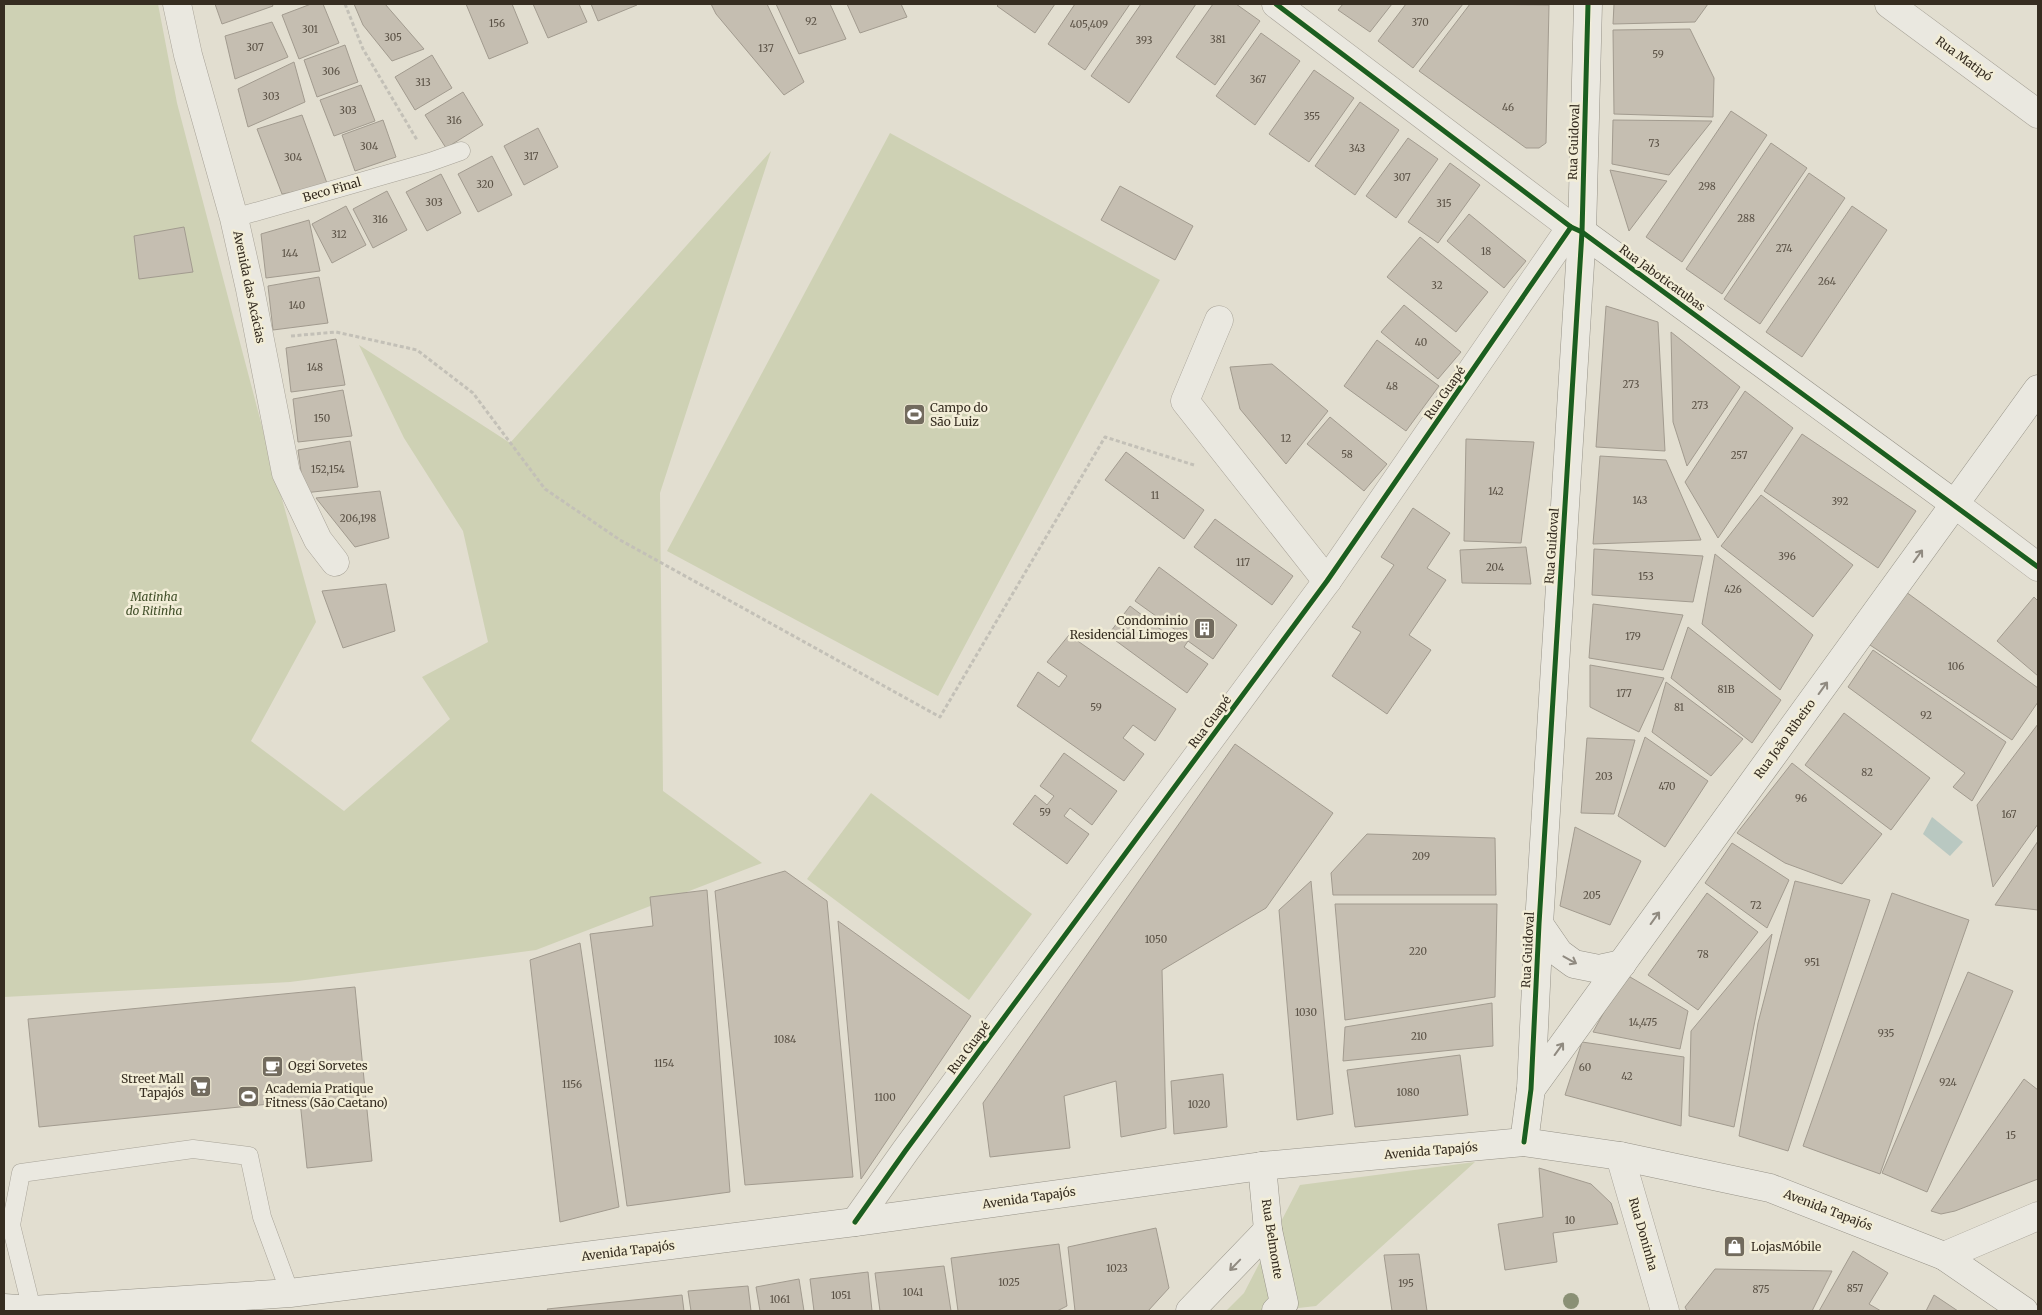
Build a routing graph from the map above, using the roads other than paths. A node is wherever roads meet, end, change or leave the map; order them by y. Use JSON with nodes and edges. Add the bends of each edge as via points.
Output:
{"nodes":[{"id":1,"x":177,"y":4,"type":"edge"},
{"id":2,"x":1276,"y":4,"type":"edge"},
{"id":3,"x":1588,"y":4,"type":"edge"},
{"id":4,"x":1889,"y":4,"type":"edge"},
{"id":5,"x":2038,"y":114,"type":"edge"},
{"id":6,"x":461,"y":151,"type":"dead end"},
{"id":7,"x":234,"y":218,"type":"junction"},
{"id":8,"x":1576,"y":229,"type":"junction"},
{"id":9,"x":1219,"y":320,"type":"dead end"},
{"id":10,"x":2038,"y":389,"type":"edge"},
{"id":11,"x":1956,"y":505,"type":"junction"},
{"id":12,"x":335,"y":562,"type":"dead end"},
{"id":13,"x":2038,"y":567,"type":"edge"},
{"id":14,"x":1327,"y":581,"type":"junction"},
{"id":15,"x":1539,"y":924,"type":"junction"},
{"id":16,"x":1622,"y":964,"type":"junction"},
{"id":17,"x":1531,"y":1089,"type":"junction"},
{"id":18,"x":1524,"y":1142,"type":"junction"},
{"id":19,"x":1620,"y":1156,"type":"junction"},
{"id":20,"x":1262,"y":1166,"type":"junction"},
{"id":21,"x":2038,"y":1216,"type":"edge"},
{"id":22,"x":855,"y":1222,"type":"junction"},
{"id":23,"x":1268,"y":1230,"type":"junction"},
{"id":24,"x":1944,"y":1256,"type":"junction"},
{"id":25,"x":290,"y":1293,"type":"junction"},
{"id":26,"x":13,"y":1309,"type":"edge"},
{"id":27,"x":1282,"y":1309,"type":"edge"},
{"id":28,"x":1190,"y":1311,"type":"edge"},
{"id":29,"x":1665,"y":1311,"type":"edge"},
{"id":30,"x":2024,"y":1311,"type":"edge"}],
"edges":[{"from":1,"to":7,"type":"street","name":"Avenida das Acácias"},
{"from":2,"to":8,"type":"street","name":"Rua Jaboticatubas"},
{"from":3,"to":8,"type":"street","name":"Rua Guidoval"},
{"from":4,"to":5,"type":"street","name":"Rua Matipó"},
{"from":6,"to":7,"type":"lane","name":"Beco Final"},
{"from":7,"to":12,"type":"street","name":"Avenida das Acácias","via":[[286,473],[318,540]]},
{"from":8,"to":11,"type":"street","name":"Rua Jaboticatubas"},
{"from":8,"to":14,"type":"street","name":"Rua Guapé"},
{"from":8,"to":15,"type":"street","name":"Rua Guidoval"},
{"from":9,"to":14,"type":"street","via":[[1185,401]]},
{"from":10,"to":11,"type":"street","name":"Rua João Ribeiro"},
{"from":11,"to":13,"type":"street","name":"Rua Jaboticatubas"},
{"from":16,"to":11,"type":"street","name":"Rua João Ribeiro","one_way":true},
{"from":14,"to":22,"type":"street","name":"Rua Guapé"},
{"from":15,"to":16,"type":"street","one_way":true,"via":[[1559,953],[1574,964],[1599,969]]},
{"from":15,"to":17,"type":"street","name":"Rua Guidoval"},
{"from":17,"to":16,"type":"street","name":"Rua João Ribeiro","one_way":true},
{"from":17,"to":18,"type":"street","name":"Rua Guidoval"},
{"from":18,"to":19,"type":"street","name":"Avenida Tapajós"},
{"from":18,"to":20,"type":"street","name":"Avenida Tapajós"},
{"from":19,"to":24,"type":"street","name":"Avenida Tapajós","via":[[1770,1188]]},
{"from":19,"to":29,"type":"street","name":"Rua Doninha"},
{"from":20,"to":22,"type":"street","name":"Avenida Tapajós"},
{"from":20,"to":23,"type":"street","name":"Rua Belmonte"},
{"from":21,"to":24,"type":"street"},
{"from":22,"to":25,"type":"street","name":"Avenida Tapajós"},
{"from":23,"to":27,"type":"street","name":"Rua Belmonte"},
{"from":23,"to":28,"type":"street","one_way":true},
{"from":24,"to":30,"type":"street","name":"Avenida Tapajós"},
{"from":25,"to":26,"type":"street","name":"Avenida Tapajós"},
{"from":25,"to":26,"type":"lane","via":[[262,1217],[249,1156],[193,1149],[21,1173],[11,1225]]}]}
